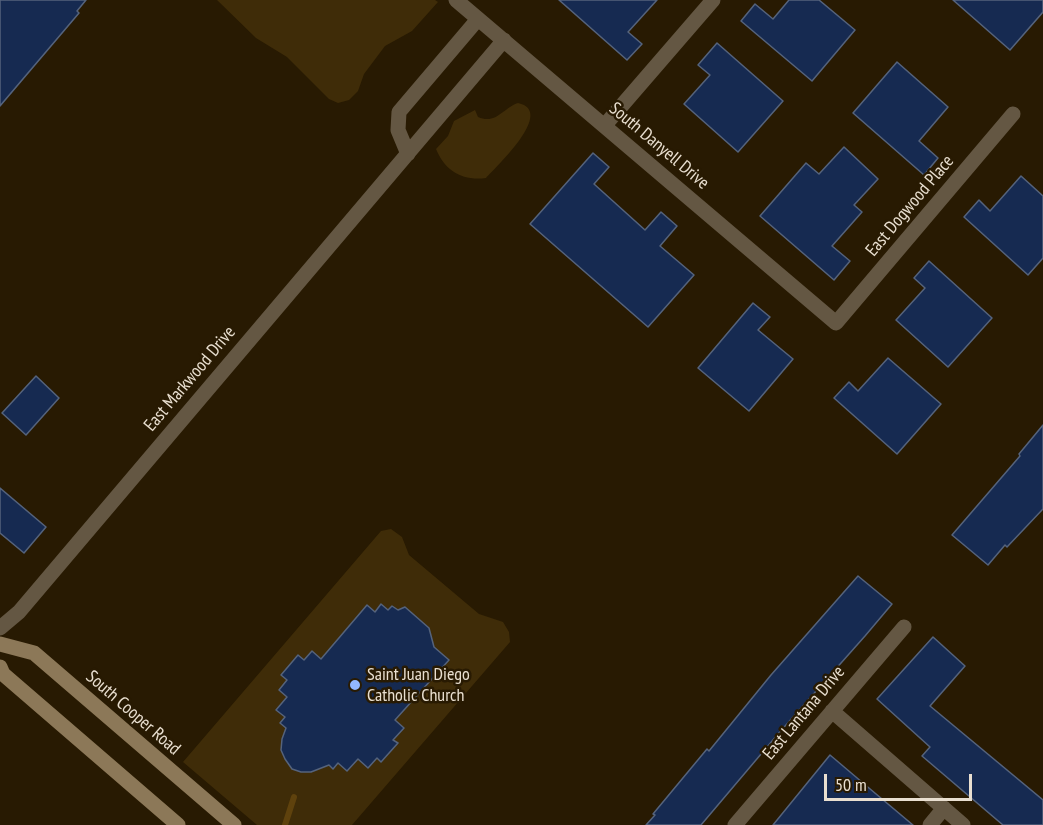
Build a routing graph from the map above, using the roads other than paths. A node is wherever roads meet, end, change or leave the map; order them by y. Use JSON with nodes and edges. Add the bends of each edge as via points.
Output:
{"nodes":[{"id":1,"x":456,"y":0,"type":"edge"},
{"id":2,"x":713,"y":0,"type":"edge"},
{"id":3,"x":478,"y":19,"type":"junction"},
{"id":4,"x":504,"y":40,"type":"junction"},
{"id":5,"x":1013,"y":114,"type":"dead end"},
{"id":6,"x":605,"y":125,"type":"junction"},
{"id":7,"x":408,"y":154,"type":"junction"},
{"id":8,"x":836,"y":323,"type":"joint"},
{"id":9,"x":904,"y":627,"type":"dead end"},
{"id":10,"x":0,"y":628,"type":"edge"},
{"id":11,"x":0,"y":644,"type":"edge"},
{"id":12,"x":0,"y":667,"type":"edge"},
{"id":13,"x":832,"y":711,"type":"junction"},
{"id":14,"x":944,"y":808,"type":"junction"},
{"id":15,"x":178,"y":825,"type":"edge"},
{"id":16,"x":234,"y":825,"type":"edge"},
{"id":17,"x":735,"y":825,"type":"edge"},
{"id":18,"x":930,"y":825,"type":"edge"},
{"id":19,"x":963,"y":825,"type":"edge"}],
"edges":[{"from":1,"to":3,"type":"street","name":"South Danyell Drive"},
{"from":2,"to":6,"type":"street"},
{"from":3,"to":4,"type":"street","name":"South Danyell Drive"},
{"from":3,"to":7,"type":"street","via":[[399,112],[398,130]]},
{"from":4,"to":6,"type":"street","name":"South Danyell Drive"},
{"from":4,"to":7,"type":"street","name":"East Markwood Drive"},
{"from":5,"to":8,"type":"street","name":"East Dogwood Place"},
{"from":6,"to":8,"type":"street","name":"South Danyell Drive"},
{"from":7,"to":10,"type":"street","name":"East Markwood Drive","via":[[20,612]]},
{"from":9,"to":13,"type":"street","name":"East Lantana Drive"},
{"from":11,"to":16,"type":"main road","name":"South Cooper Road","via":[[34,653]]},
{"from":12,"to":15,"type":"main road","via":[[3,674]]},
{"from":13,"to":14,"type":"street"},
{"from":13,"to":17,"type":"street","name":"East Lantana Drive"},
{"from":14,"to":18,"type":"street"},
{"from":14,"to":19,"type":"street"}]}
